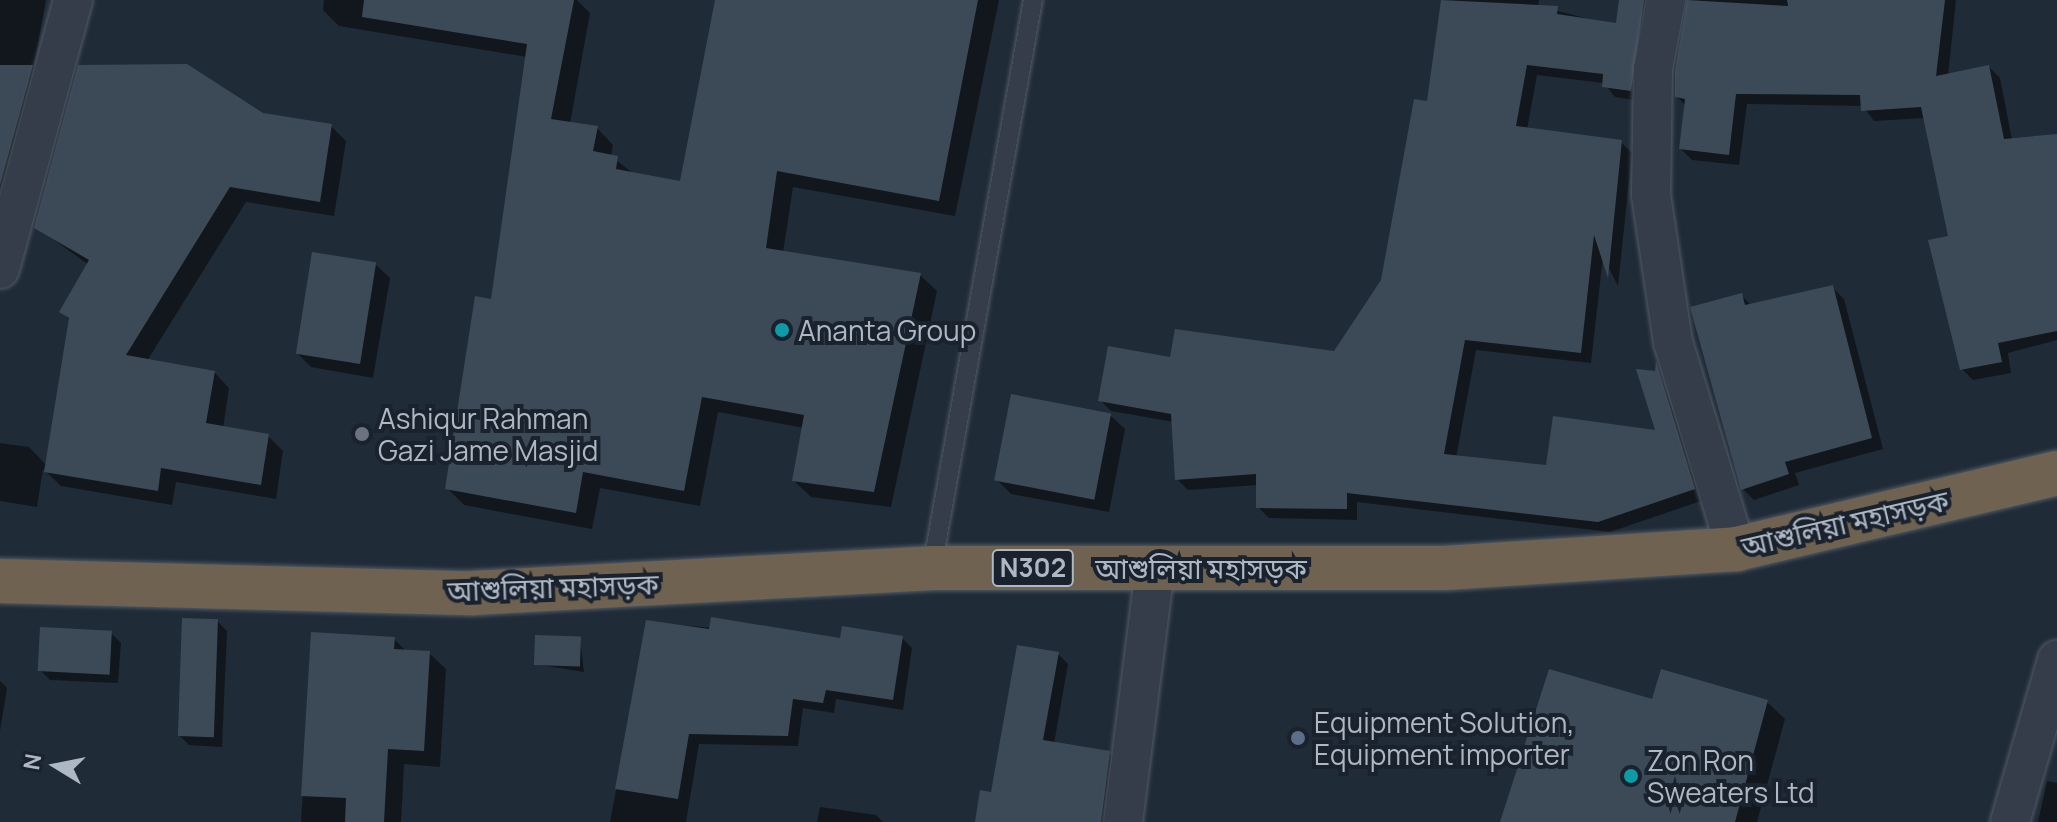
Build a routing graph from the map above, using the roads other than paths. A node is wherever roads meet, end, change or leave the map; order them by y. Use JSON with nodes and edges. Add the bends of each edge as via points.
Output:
{"nodes":[{"id":1,"x":73,"y":0,"type":"edge"},
{"id":2,"x":1033,"y":0,"type":"edge"},
{"id":3,"x":1666,"y":0,"type":"edge"},
{"id":4,"x":0,"y":269,"type":"edge"},
{"id":5,"x":2057,"y":473,"type":"edge"},
{"id":6,"x":1736,"y":549,"type":"junction"},
{"id":7,"x":932,"y":568,"type":"junction"},
{"id":8,"x":1155,"y":568,"type":"junction"},
{"id":9,"x":0,"y":581,"type":"edge"},
{"id":10,"x":2057,"y":660,"type":"edge"},
{"id":11,"x":1123,"y":822,"type":"edge"},
{"id":12,"x":2010,"y":822,"type":"edge"}],
"edges":[{"from":1,"to":4,"type":"street"},
{"from":2,"to":7,"type":"lane"},
{"from":3,"to":6,"type":"street","via":[[1653,69],[1651,195],[1673,342]]},
{"from":5,"to":6,"type":"highway","name":"আশুলিয়া মহাসড়ক","number":"N302"},
{"from":6,"to":8,"type":"highway","name":"আশুলিয়া মহাসড়ক","number":"N302","via":[[1445,568]]},
{"from":7,"to":8,"type":"highway","name":"আশুলিয়া মহাসড়ক","number":"N302"},
{"from":7,"to":9,"type":"highway","name":"আশুলিয়া মহাসড়ক","number":"N302","via":[[473,593]]},
{"from":8,"to":11,"type":"street"},
{"from":10,"to":12,"type":"street"}]}
